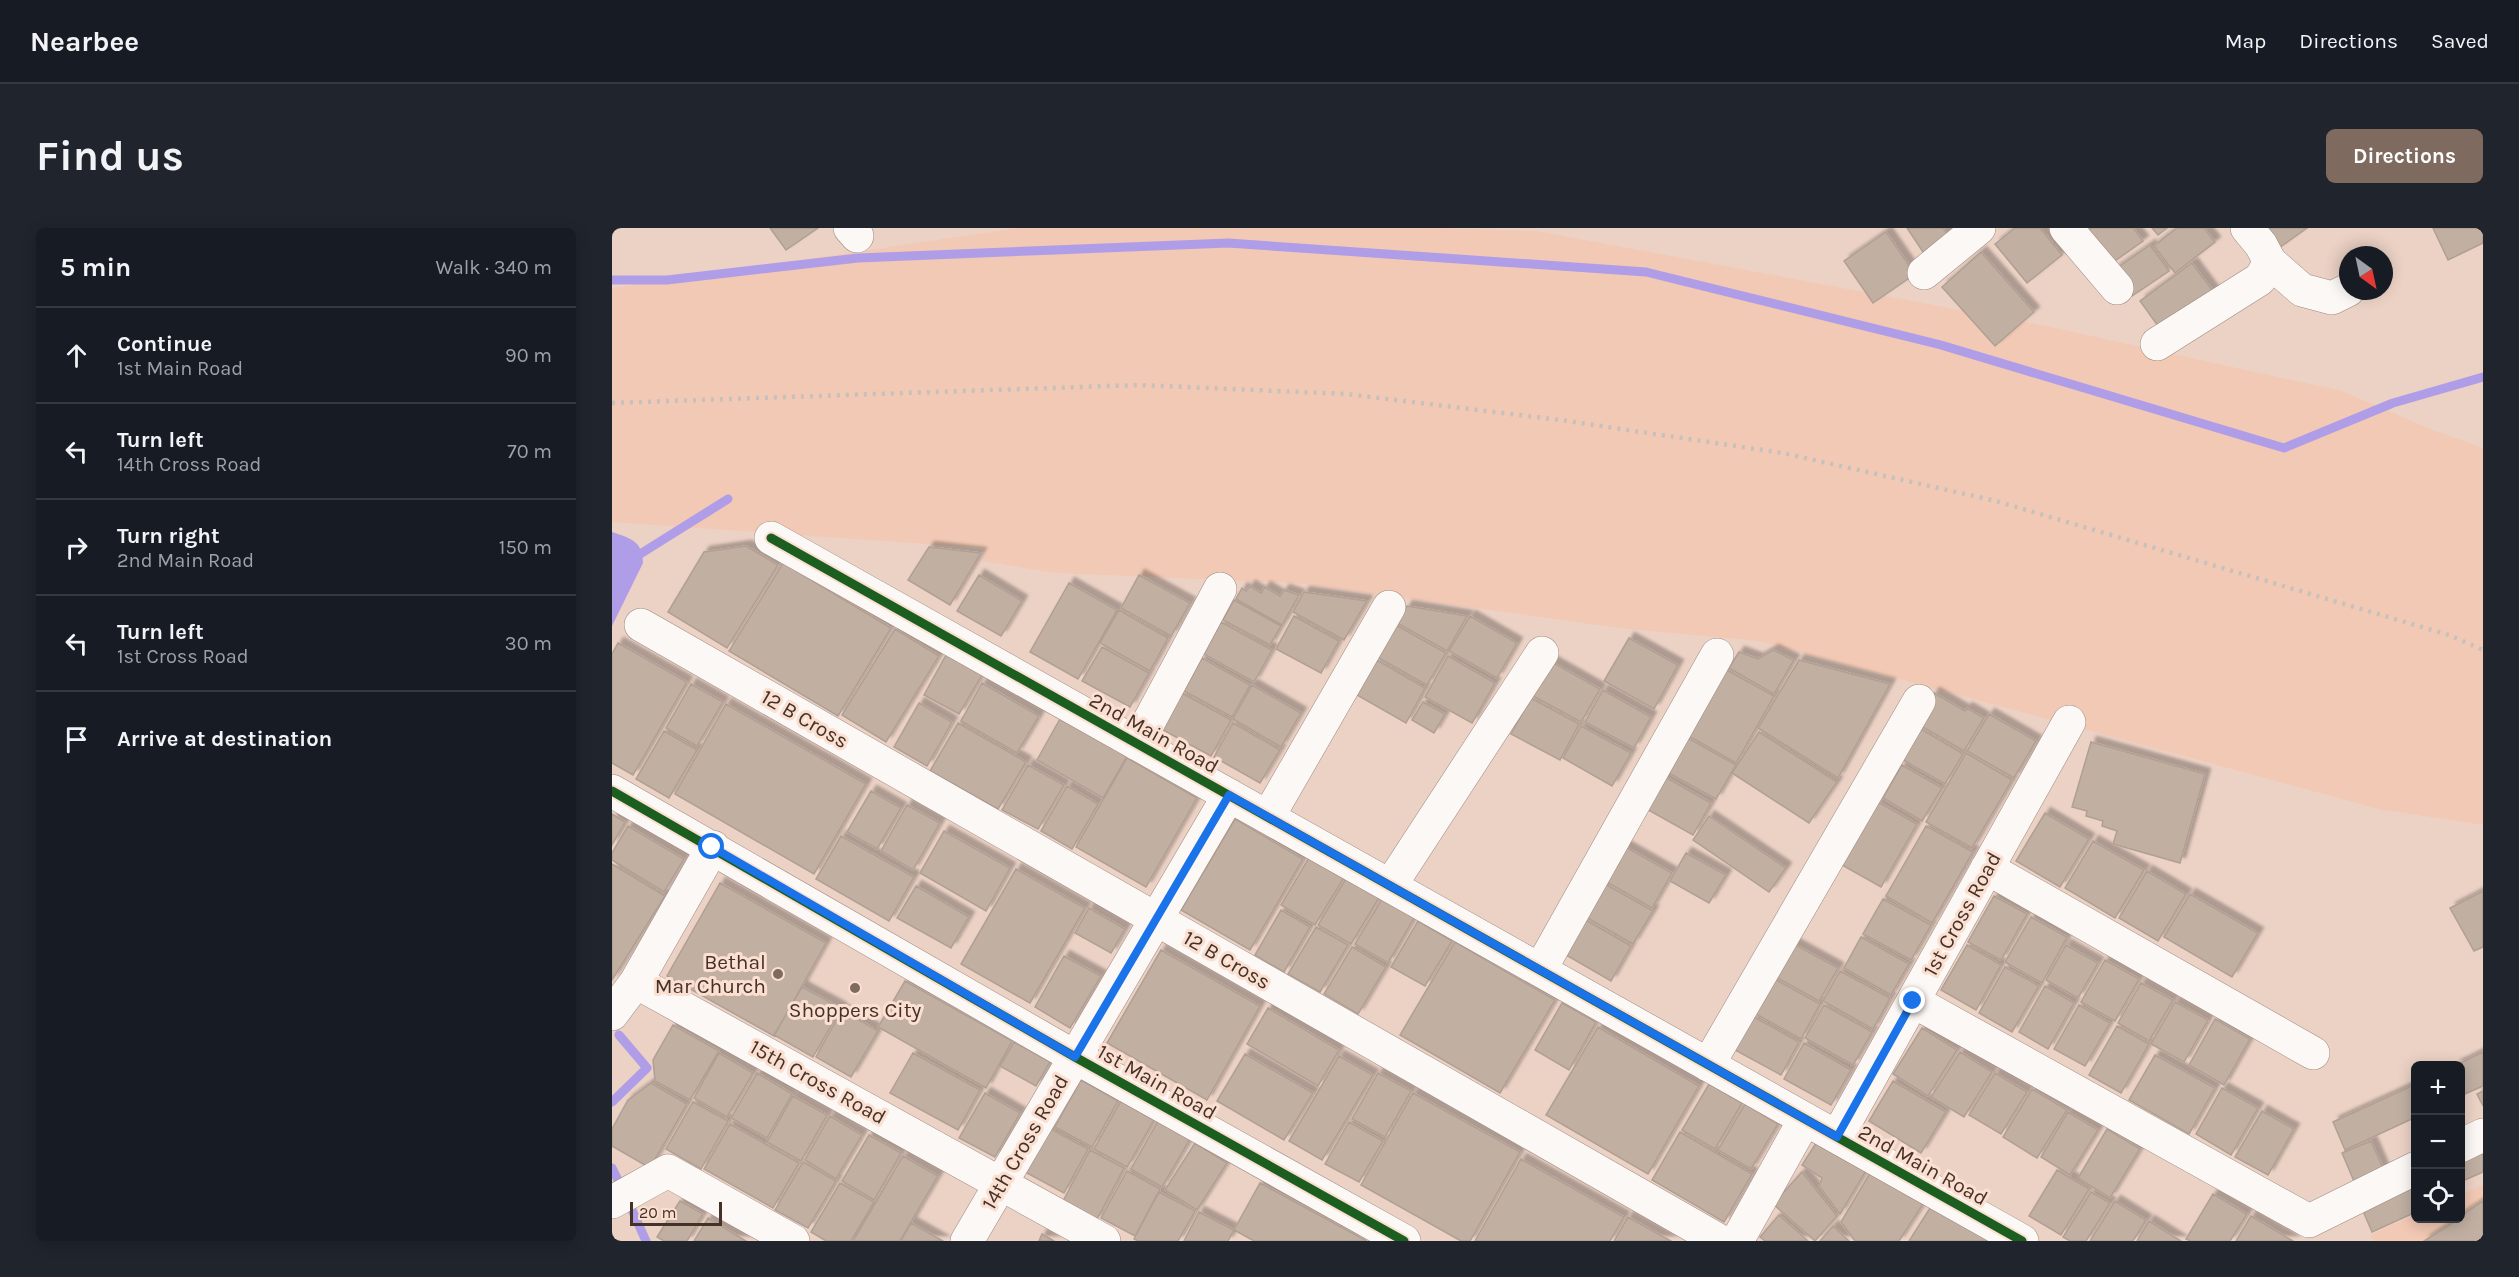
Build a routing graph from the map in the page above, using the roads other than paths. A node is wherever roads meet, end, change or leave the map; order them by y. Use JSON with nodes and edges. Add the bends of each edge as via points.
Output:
{"nodes":[{"id":1,"x":1979,"y":228,"type":"edge"},
{"id":2,"x":2066,"y":228,"type":"edge"},
{"id":3,"x":2247,"y":228,"type":"edge"},
{"id":4,"x":2270,"y":262,"type":"junction"},
{"id":5,"x":1924,"y":273,"type":"dead end"},
{"id":6,"x":2116,"y":288,"type":"dead end"},
{"id":7,"x":2339,"y":294,"type":"edge"},
{"id":8,"x":2157,"y":344,"type":"dead end"},
{"id":9,"x":771,"y":538,"type":"dead end"},
{"id":10,"x":1220,"y":589,"type":"dead end"},
{"id":11,"x":1389,"y":607,"type":"dead end"},
{"id":12,"x":641,"y":625,"type":"dead end"},
{"id":13,"x":1542,"y":653,"type":"dead end"},
{"id":14,"x":1717,"y":655,"type":"dead end"},
{"id":15,"x":1919,"y":701,"type":"dead end"},
{"id":16,"x":2069,"y":722,"type":"dead end"},
{"id":17,"x":1137,"y":744,"type":"junction"},
{"id":18,"x":612,"y":791,"type":"edge"},
{"id":19,"x":1229,"y":795,"type":"junction"},
{"id":20,"x":1268,"y":817,"type":"junction"},
{"id":21,"x":712,"y":847,"type":"junction"},
{"id":22,"x":1987,"y":868,"type":"junction"},
{"id":23,"x":1390,"y":886,"type":"junction"},
{"id":24,"x":1156,"y":919,"type":"junction"},
{"id":25,"x":1540,"y":970,"type":"junction"},
{"id":26,"x":636,"y":982,"type":"junction"},
{"id":27,"x":1913,"y":1001,"type":"junction"},
{"id":28,"x":612,"y":1014,"type":"edge"},
{"id":29,"x":2313,"y":1053,"type":"dead end"},
{"id":30,"x":1075,"y":1057,"type":"junction"},
{"id":31,"x":1708,"y":1065,"type":"junction"},
{"id":32,"x":1805,"y":1119,"type":"junction"},
{"id":33,"x":2483,"y":1135,"type":"edge"},
{"id":34,"x":1837,"y":1137,"type":"junction"},
{"id":35,"x":2465,"y":1144,"type":"edge"},
{"id":36,"x":2413,"y":1169,"type":"edge"},
{"id":37,"x":1001,"y":1183,"type":"junction"},
{"id":38,"x":620,"y":1198,"type":"edge"},
{"id":39,"x":793,"y":1241,"type":"edge"},
{"id":40,"x":967,"y":1241,"type":"edge"},
{"id":41,"x":1104,"y":1241,"type":"edge"},
{"id":42,"x":1404,"y":1241,"type":"edge"},
{"id":43,"x":1720,"y":1241,"type":"edge"},
{"id":44,"x":1737,"y":1241,"type":"edge"},
{"id":45,"x":2022,"y":1241,"type":"edge"}],
"edges":[{"from":1,"to":5,"type":"street"},
{"from":2,"to":6,"type":"street"},
{"from":3,"to":4,"type":"street"},
{"from":4,"to":7,"type":"street","via":[[2302,290],[2332,298]]},
{"from":4,"to":8,"type":"street","via":[[2260,279]]},
{"from":9,"to":17,"type":"street","name":"2nd Main Road"},
{"from":10,"to":17,"type":"street"},
{"from":11,"to":20,"type":"street"},
{"from":12,"to":24,"type":"street","name":"12 B Cross"},
{"from":13,"to":23,"type":"street"},
{"from":14,"to":25,"type":"street"},
{"from":15,"to":31,"type":"street"},
{"from":16,"to":22,"type":"street","name":"1st Cross Road"},
{"from":17,"to":19,"type":"street","name":"2nd Main Road"},
{"from":18,"to":21,"type":"street","name":"1st Main Road"},
{"from":19,"to":20,"type":"street","name":"2nd Main Road"},
{"from":19,"to":24,"type":"street","name":"14th Cross Road"},
{"from":20,"to":23,"type":"street","name":"2nd Main Road"},
{"from":21,"to":26,"type":"street"},
{"from":21,"to":30,"type":"street","name":"1st Main Road"},
{"from":22,"to":27,"type":"street","name":"1st Cross Road"},
{"from":22,"to":29,"type":"street"},
{"from":23,"to":25,"type":"street","name":"2nd Main Road"},
{"from":24,"to":30,"type":"street","name":"14th Cross Road"},
{"from":24,"to":43,"type":"street","name":"12 B Cross"},
{"from":25,"to":31,"type":"street","name":"2nd Main Road"},
{"from":26,"to":28,"type":"street"},
{"from":26,"to":37,"type":"street","name":"15th Cross Road"},
{"from":27,"to":34,"type":"street","name":"1st Cross Road"},
{"from":27,"to":36,"type":"street","via":[[2309,1221]]},
{"from":30,"to":37,"type":"street","name":"14th Cross Road"},
{"from":30,"to":42,"type":"street","name":"1st Main Road"},
{"from":31,"to":32,"type":"street","name":"2nd Main Road"},
{"from":32,"to":34,"type":"street","name":"2nd Main Road"},
{"from":32,"to":44,"type":"street"},
{"from":33,"to":35,"type":"street"},
{"from":34,"to":45,"type":"street","name":"2nd Main Road"},
{"from":37,"to":40,"type":"street","name":"14th Cross Road"},
{"from":37,"to":41,"type":"street","name":"15th Cross Road"},
{"from":38,"to":39,"type":"street","via":[[668,1171]]}]}
